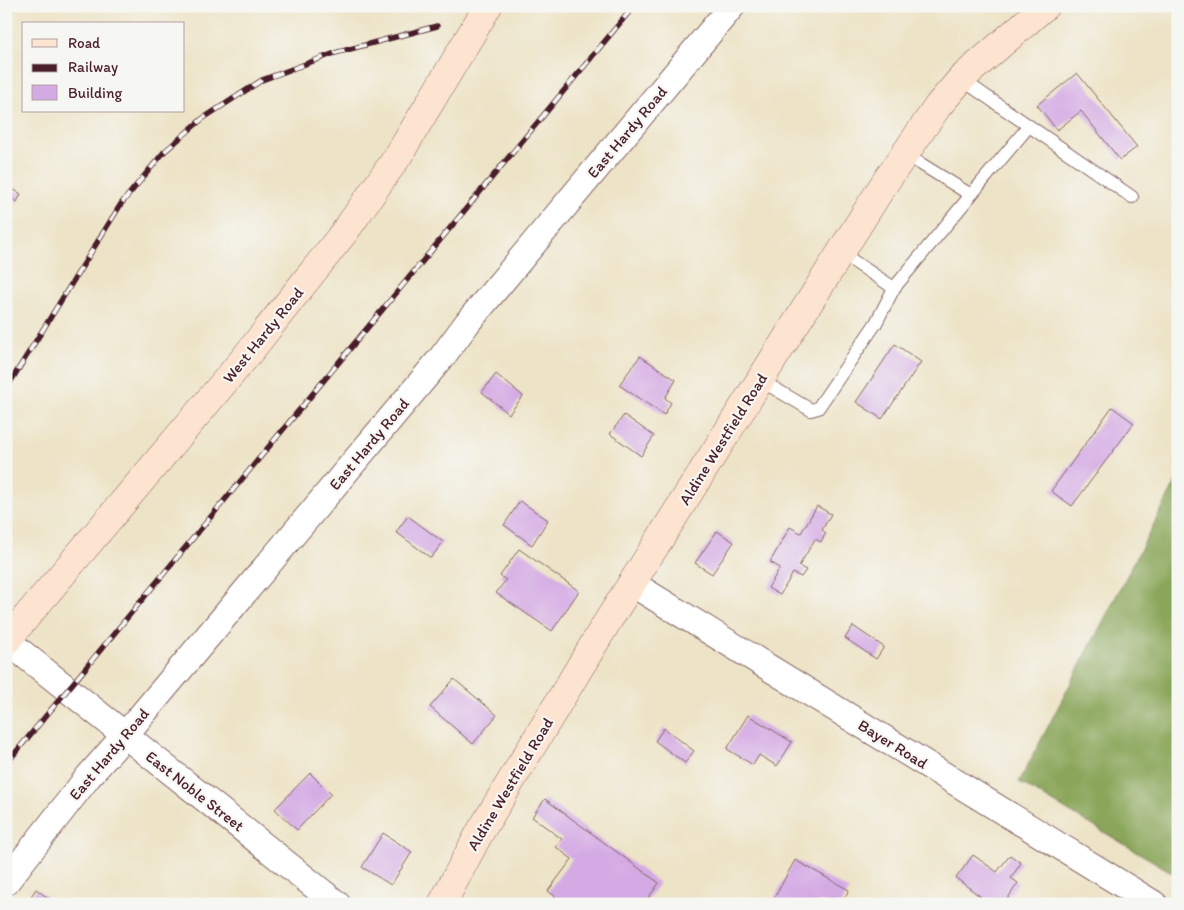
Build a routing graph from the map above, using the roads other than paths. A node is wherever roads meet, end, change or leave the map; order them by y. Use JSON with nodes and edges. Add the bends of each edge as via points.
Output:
{"nodes":[{"id":1,"x":488,"y":6,"type":"edge"},
{"id":2,"x":732,"y":6,"type":"edge"},
{"id":3,"x":1045,"y":6,"type":"edge"},
{"id":4,"x":961,"y":79,"type":"junction"},
{"id":5,"x":1029,"y":126,"type":"junction"},
{"id":6,"x":905,"y":154,"type":"junction"},
{"id":7,"x":971,"y":195,"type":"junction"},
{"id":8,"x":1132,"y":197,"type":"dead end"},
{"id":9,"x":841,"y":253,"type":"junction"},
{"id":10,"x":894,"y":288,"type":"junction"},
{"id":11,"x":760,"y":380,"type":"junction"},
{"id":12,"x":631,"y":583,"type":"junction"},
{"id":13,"x":6,"y":641,"type":"edge"},
{"id":14,"x":125,"y":735,"type":"junction"},
{"id":15,"x":6,"y":882,"type":"edge"},
{"id":16,"x":337,"y":904,"type":"edge"},
{"id":17,"x":442,"y":904,"type":"edge"},
{"id":18,"x":1154,"y":904,"type":"edge"}],
"edges":[{"from":1,"to":13,"type":"main road","name":"West Hardy Road","via":[[398,156],[346,230],[243,360]]},
{"from":2,"to":14,"type":"street","name":"East Hardy Road"},
{"from":3,"to":4,"type":"main road","name":"Aldine Westfield Road"},
{"from":4,"to":5,"type":"lane"},
{"from":4,"to":6,"type":"main road","name":"Aldine Westfield Road"},
{"from":5,"to":7,"type":"lane"},
{"from":5,"to":8,"type":"lane"},
{"from":6,"to":7,"type":"lane"},
{"from":6,"to":9,"type":"main road","name":"Aldine Westfield Road"},
{"from":7,"to":10,"type":"lane"},
{"from":9,"to":10,"type":"lane"},
{"from":9,"to":11,"type":"main road","name":"Aldine Westfield Road"},
{"from":10,"to":11,"type":"lane","via":[[876,323],[818,408],[811,410]]},
{"from":11,"to":12,"type":"main road","name":"Aldine Westfield Road"},
{"from":12,"to":17,"type":"main road","name":"Aldine Westfield Road","via":[[479,834]]},
{"from":12,"to":18,"type":"street","name":"Bayer Road"},
{"from":13,"to":14,"type":"street","name":"East Noble Street"},
{"from":14,"to":15,"type":"street","name":"East Hardy Road"},
{"from":14,"to":16,"type":"street","name":"East Noble Street"}]}
